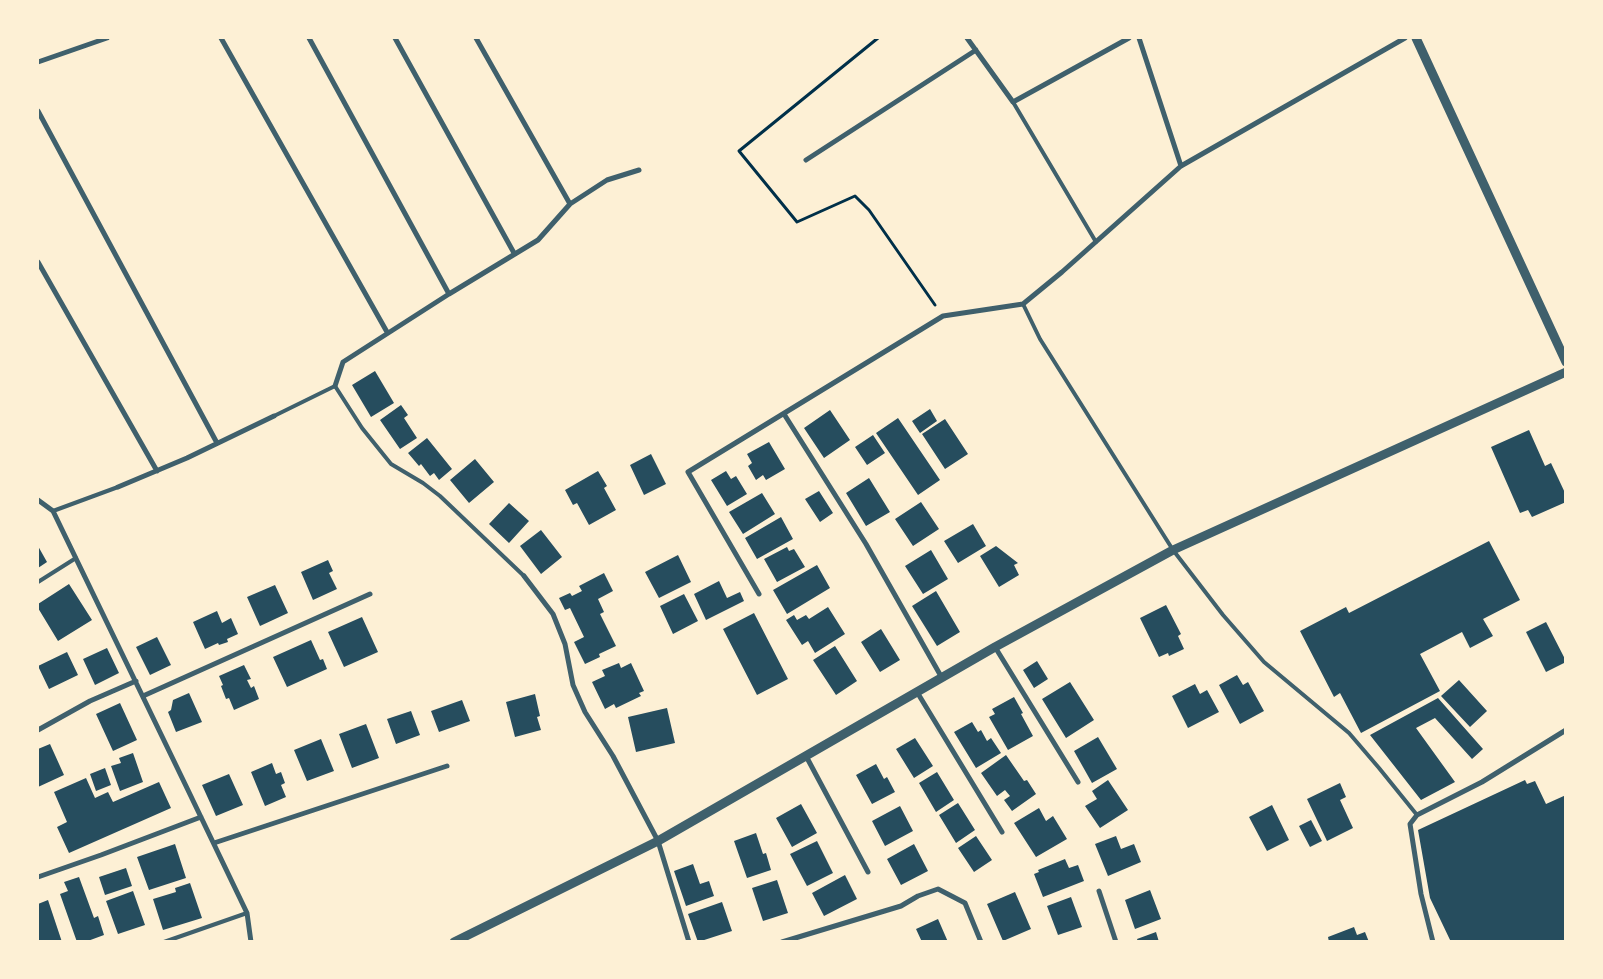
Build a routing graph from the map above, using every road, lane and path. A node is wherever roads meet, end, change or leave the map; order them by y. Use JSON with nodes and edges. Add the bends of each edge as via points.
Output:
{"nodes":[{"id":1,"x":107,"y":38,"type":"edge"},
{"id":2,"x":221,"y":38,"type":"edge"},
{"id":3,"x":309,"y":38,"type":"edge"},
{"id":4,"x":395,"y":38,"type":"edge"},
{"id":5,"x":476,"y":38,"type":"edge"},
{"id":6,"x":878,"y":38,"type":"edge"},
{"id":7,"x":967,"y":38,"type":"edge"},
{"id":8,"x":1129,"y":38,"type":"edge"},
{"id":9,"x":1140,"y":38,"type":"edge"},
{"id":10,"x":1406,"y":38,"type":"edge"},
{"id":11,"x":1416,"y":38,"type":"edge"},
{"id":12,"x":976,"y":50,"type":"junction"},
{"id":13,"x":38,"y":62,"type":"edge"},
{"id":14,"x":1013,"y":102,"type":"junction"},
{"id":15,"x":38,"y":111,"type":"edge"},
{"id":16,"x":806,"y":160,"type":"dead end"},
{"id":17,"x":1181,"y":166,"type":"junction"},
{"id":18,"x":639,"y":170,"type":"dead end"},
{"id":19,"x":570,"y":204,"type":"junction"},
{"id":20,"x":1096,"y":242,"type":"junction"},
{"id":21,"x":514,"y":253,"type":"junction"},
{"id":22,"x":38,"y":262,"type":"edge"},
{"id":23,"x":449,"y":294,"type":"junction"},
{"id":24,"x":1023,"y":304,"type":"junction"},
{"id":25,"x":943,"y":316,"type":"junction"},
{"id":26,"x":387,"y":332,"type":"junction"},
{"id":27,"x":1566,"y":362,"type":"edge"},
{"id":28,"x":1566,"y":372,"type":"edge"},
{"id":29,"x":335,"y":386,"type":"junction"},
{"id":30,"x":784,"y":414,"type":"junction"},
{"id":31,"x":274,"y":416,"type":"joint"},
{"id":32,"x":217,"y":444,"type":"junction"},
{"id":33,"x":156,"y":471,"type":"junction"},
{"id":34,"x":118,"y":487,"type":"joint"},
{"id":35,"x":38,"y":500,"type":"edge"},
{"id":36,"x":53,"y":511,"type":"junction"},
{"id":37,"x":1173,"y":550,"type":"junction"},
{"id":38,"x":76,"y":558,"type":"junction"},
{"id":39,"x":524,"y":576,"type":"joint"},
{"id":40,"x":38,"y":582,"type":"edge"},
{"id":41,"x":370,"y":594,"type":"dead end"},
{"id":42,"x":759,"y":594,"type":"dead end"},
{"id":43,"x":995,"y":647,"type":"junction"},
{"id":44,"x":942,"y":678,"type":"junction"},
{"id":45,"x":136,"y":681,"type":"junction"},
{"id":46,"x":917,"y":692,"type":"junction"},
{"id":47,"x":143,"y":696,"type":"junction"},
{"id":48,"x":38,"y":730,"type":"edge"},
{"id":49,"x":1566,"y":730,"type":"edge"},
{"id":50,"x":806,"y":756,"type":"junction"},
{"id":51,"x":447,"y":766,"type":"dead end"},
{"id":52,"x":1078,"y":782,"type":"dead end"},
{"id":53,"x":1417,"y":815,"type":"junction"},
{"id":54,"x":201,"y":817,"type":"junction"},
{"id":55,"x":1002,"y":832,"type":"dead end"},
{"id":56,"x":658,"y":841,"type":"junction"},
{"id":57,"x":214,"y":843,"type":"junction"},
{"id":58,"x":868,"y":872,"type":"dead end"},
{"id":59,"x":38,"y":877,"type":"edge"},
{"id":60,"x":1099,"y":891,"type":"dead end"},
{"id":61,"x":247,"y":912,"type":"junction"},
{"id":62,"x":804,"y":935,"type":"junction"},
{"id":63,"x":164,"y":942,"type":"edge"},
{"id":64,"x":251,"y":942,"type":"edge"},
{"id":65,"x":454,"y":942,"type":"edge"},
{"id":66,"x":688,"y":942,"type":"edge"},
{"id":67,"x":782,"y":942,"type":"edge"},
{"id":68,"x":806,"y":942,"type":"edge"},
{"id":69,"x":981,"y":942,"type":"edge"},
{"id":70,"x":1116,"y":942,"type":"edge"},
{"id":71,"x":1433,"y":942,"type":"edge"}],
"edges":[{"from":1,"to":13,"type":"street"},
{"from":2,"to":26,"type":"street"},
{"from":3,"to":23,"type":"street"},
{"from":4,"to":21,"type":"street"},
{"from":5,"to":19,"type":"street"},
{"from":6,"to":25,"type":"path","via":[[739,150],[797,222],[855,196],[869,210]]},
{"from":7,"to":12,"type":"street"},
{"from":8,"to":14,"type":"street"},
{"from":9,"to":17,"type":"street"},
{"from":10,"to":17,"type":"street"},
{"from":11,"to":27,"type":"street"},
{"from":12,"to":14,"type":"street"},
{"from":12,"to":16,"type":"street"},
{"from":14,"to":20,"type":"lane"},
{"from":15,"to":32,"type":"street"},
{"from":17,"to":20,"type":"street"},
{"from":18,"to":19,"type":"street","via":[[607,180]]},
{"from":19,"to":21,"type":"street","via":[[538,240]]},
{"from":20,"to":24,"type":"street"},
{"from":21,"to":23,"type":"street"},
{"from":22,"to":33,"type":"street"},
{"from":23,"to":26,"type":"street"},
{"from":24,"to":25,"type":"street"},
{"from":24,"to":37,"type":"lane","via":[[1040,339]]},
{"from":25,"to":30,"type":"street"},
{"from":26,"to":29,"type":"street","via":[[342,362]]},
{"from":28,"to":37,"type":"street"},
{"from":29,"to":31,"type":"lane"},
{"from":29,"to":39,"type":"lane","via":[[362,428],[391,464],[440,496]]},
{"from":30,"to":42,"type":"street","via":[[688,472]]},
{"from":30,"to":44,"type":"street","via":[[866,544]]},
{"from":31,"to":32,"type":"street"},
{"from":32,"to":33,"type":"street"},
{"from":33,"to":34,"type":"street"},
{"from":34,"to":36,"type":"lane"},
{"from":35,"to":36,"type":"street"},
{"from":36,"to":38,"type":"street"},
{"from":37,"to":43,"type":"street"},
{"from":37,"to":53,"type":"lane","via":[[1222,615],[1264,662],[1349,733]]},
{"from":38,"to":40,"type":"lane"},
{"from":38,"to":45,"type":"street"},
{"from":39,"to":56,"type":"street","via":[[553,614],[565,644],[573,685],[585,712],[614,756]]},
{"from":41,"to":47,"type":"street"},
{"from":43,"to":44,"type":"street"},
{"from":43,"to":52,"type":"street"},
{"from":44,"to":46,"type":"street"},
{"from":45,"to":47,"type":"street"},
{"from":45,"to":48,"type":"street","via":[[90,701]]},
{"from":46,"to":50,"type":"street"},
{"from":46,"to":55,"type":"street"},
{"from":47,"to":54,"type":"street"},
{"from":49,"to":53,"type":"street","via":[[1482,782]]},
{"from":50,"to":56,"type":"street"},
{"from":50,"to":58,"type":"street"},
{"from":51,"to":57,"type":"street"},
{"from":53,"to":71,"type":"street","via":[[1410,824],[1420,894]]},
{"from":54,"to":57,"type":"street"},
{"from":54,"to":59,"type":"street"},
{"from":56,"to":65,"type":"street"},
{"from":56,"to":66,"type":"street"},
{"from":57,"to":61,"type":"street"},
{"from":60,"to":70,"type":"street"},
{"from":61,"to":63,"type":"lane"},
{"from":61,"to":64,"type":"street"},
{"from":62,"to":67,"type":"street"},
{"from":62,"to":68,"type":"street"},
{"from":62,"to":69,"type":"street","via":[[901,906],[938,889],[965,903]]}]}
